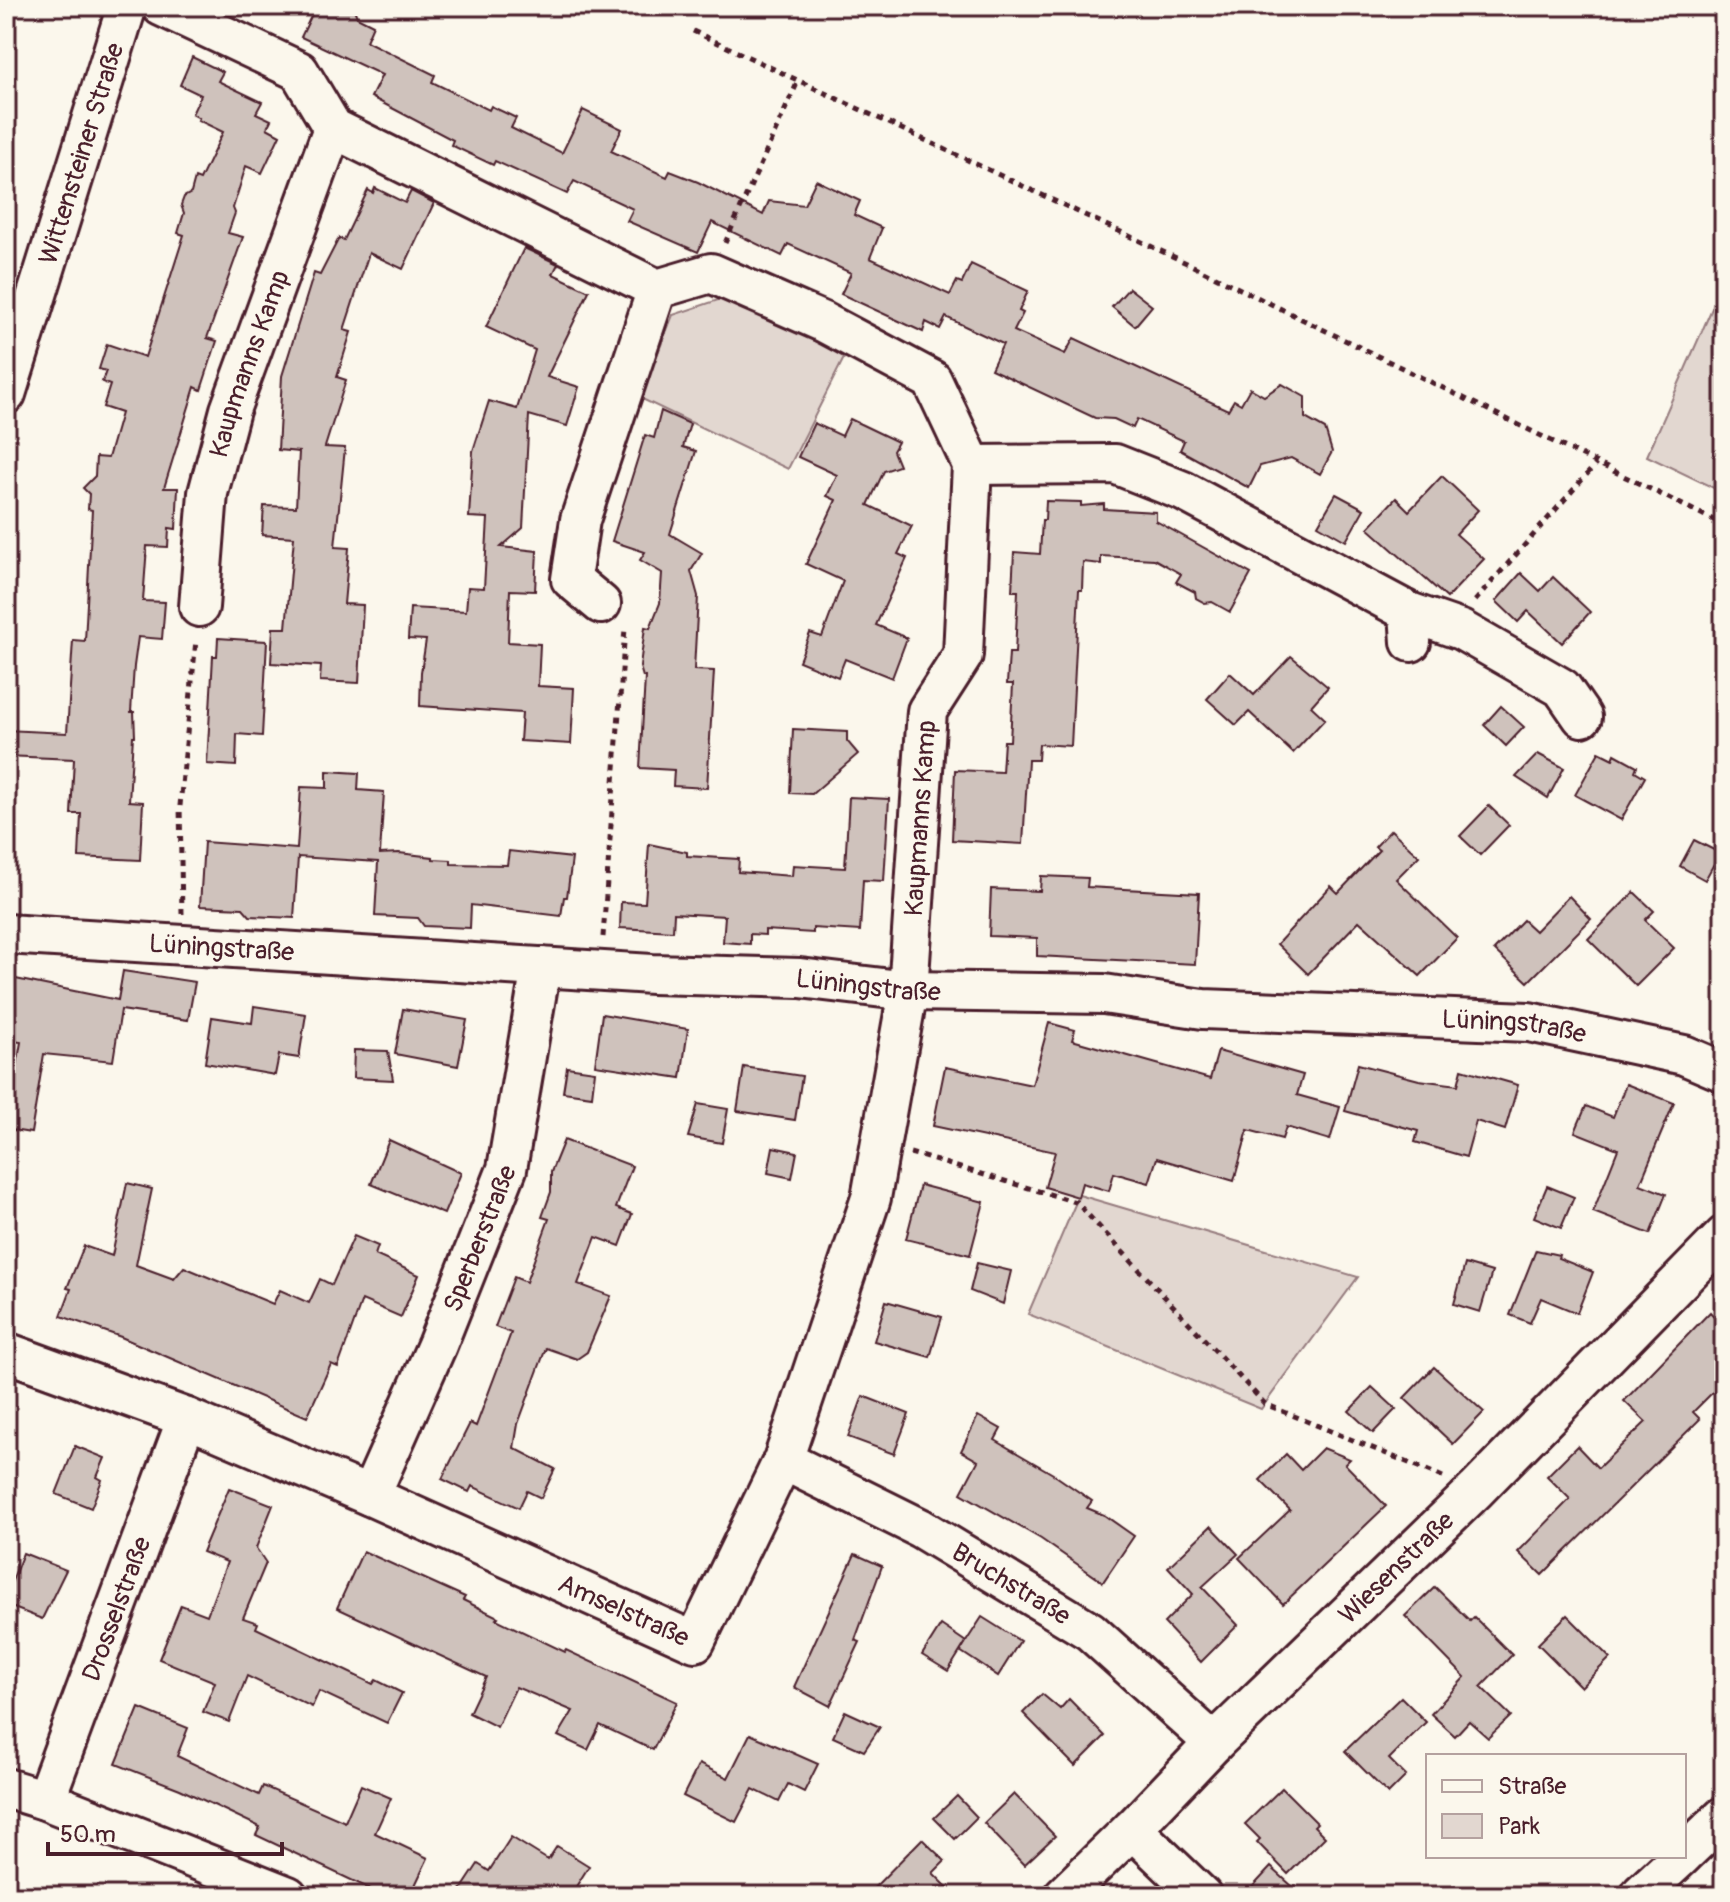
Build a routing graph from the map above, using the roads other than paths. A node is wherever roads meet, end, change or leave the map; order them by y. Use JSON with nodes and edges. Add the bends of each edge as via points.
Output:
{"nodes":[{"id":1,"x":127,"y":6,"type":"edge"},
{"id":2,"x":161,"y":6,"type":"edge"},
{"id":3,"x":333,"y":128,"type":"junction"},
{"id":4,"x":657,"y":289,"type":"junction"},
{"id":5,"x":6,"y":394,"type":"edge"},
{"id":6,"x":972,"y":465,"type":"junction"},
{"id":7,"x":601,"y":604,"type":"road end"},
{"id":8,"x":199,"y":607,"type":"road end"},
{"id":9,"x":1582,"y":717,"type":"dead end"},
{"id":10,"x":6,"y":934,"type":"edge"},
{"id":11,"x":541,"y":967,"type":"junction"},
{"id":12,"x":908,"y":991,"type":"junction"},
{"id":13,"x":1724,"y":1072,"type":"edge"},
{"id":14,"x":1724,"y":1236,"type":"edge"},
{"id":15,"x":6,"y":1352,"type":"edge"},
{"id":16,"x":187,"y":1418,"type":"junction"},
{"id":17,"x":783,"y":1460,"type":"junction"},
{"id":18,"x":370,"y":1496,"type":"junction"},
{"id":19,"x":1214,"y":1743,"type":"junction"},
{"id":20,"x":6,"y":1788,"type":"edge"},
{"id":21,"x":45,"y":1800,"type":"junction"},
{"id":22,"x":1724,"y":1816,"type":"edge"},
{"id":23,"x":1132,"y":1829,"type":"junction"},
{"id":24,"x":1686,"y":1852,"type":"edge"},
{"id":25,"x":1680,"y":1858,"type":"edge"},
{"id":26,"x":288,"y":1896,"type":"edge"},
{"id":27,"x":1063,"y":1896,"type":"edge"},
{"id":28,"x":1202,"y":1896,"type":"edge"},
{"id":29,"x":1643,"y":1896,"type":"edge"}],
"edges":[{"from":1,"to":5,"type":"street","name":"Wittensteiner Straße"},
{"from":2,"to":3,"type":"street","via":[[299,71]]},
{"from":3,"to":4,"type":"street"},
{"from":3,"to":8,"type":"street","name":"Kaupmanns Kamp","via":[[230,410],[208,493]]},
{"from":4,"to":6,"type":"street","name":"Kaupmanns Kamp","via":[[711,273],[823,322],[932,380]]},
{"from":4,"to":7,"type":"street","via":[[580,520],[571,579]]},
{"from":6,"to":9,"type":"street","via":[[1115,464],[1183,491],[1410,627],[1452,626],[1562,688]]},
{"from":6,"to":12,"type":"street","name":"Kaupmanns Kamp","via":[[963,655],[927,711]]},
{"from":10,"to":11,"type":"street","name":"Lüningstraße"},
{"from":11,"to":12,"type":"street","name":"Lüningstraße","via":[[800,978]]},
{"from":11,"to":18,"type":"street","name":"Sperberstraße","via":[[507,1169]]},
{"from":12,"to":13,"type":"street","name":"Lüningstraße","via":[[1104,994],[1203,1009],[1529,1022],[1684,1055]]},
{"from":12,"to":17,"type":"street","name":"Amselstraße","via":[[871,1198]]},
{"from":14,"to":19,"type":"street","name":"Wiesenstraße","via":[[1476,1490]]},
{"from":15,"to":16,"type":"street","name":"Amselstraße"},
{"from":16,"to":18,"type":"street","name":"Amselstraße"},
{"from":16,"to":21,"type":"street","name":"Drosselstraße"},
{"from":17,"to":18,"type":"street","name":"Amselstraße","via":[[695,1642]]},
{"from":17,"to":19,"type":"street","name":"Bruchstraße","via":[[920,1528],[1090,1631]]},
{"from":19,"to":23,"type":"street","name":"Wiesenstraße"},
{"from":20,"to":21,"type":"street"},
{"from":21,"to":26,"type":"street"},
{"from":22,"to":24,"type":"street"},
{"from":23,"to":27,"type":"street","name":"Wiesenstraße"},
{"from":23,"to":28,"type":"street"},
{"from":25,"to":29,"type":"street"}]}
